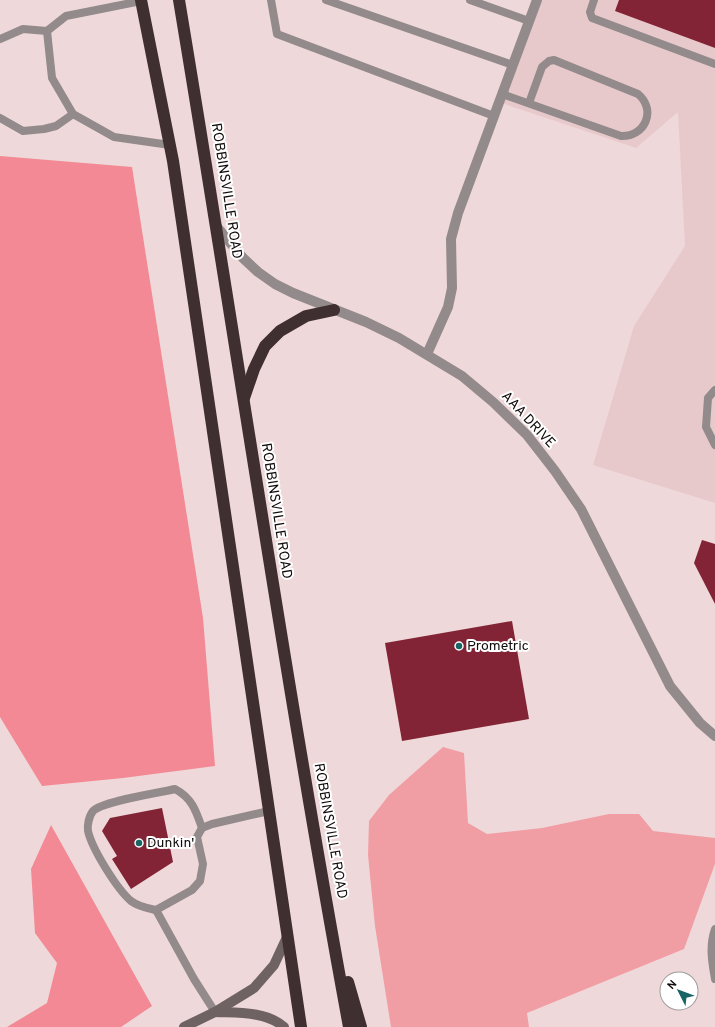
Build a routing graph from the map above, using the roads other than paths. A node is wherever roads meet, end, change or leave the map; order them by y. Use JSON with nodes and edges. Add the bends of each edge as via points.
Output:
{"nodes":[{"id":1,"x":141,"y":0,"type":"edge"},
{"id":2,"x":179,"y":0,"type":"edge"},
{"id":3,"x":271,"y":0,"type":"edge"},
{"id":4,"x":326,"y":0,"type":"edge"},
{"id":5,"x":470,"y":0,"type":"edge"},
{"id":6,"x":537,"y":0,"type":"edge"},
{"id":7,"x":594,"y":0,"type":"edge"},
{"id":8,"x":529,"y":21,"type":"junction"},
{"id":9,"x":46,"y":30,"type":"junction"},
{"id":10,"x":0,"y":39,"type":"edge"},
{"id":11,"x":715,"y":64,"type":"edge"},
{"id":12,"x":513,"y":66,"type":"junction"},
{"id":13,"x":502,"y":94,"type":"junction"},
{"id":14,"x":529,"y":103,"type":"junction"},
{"id":15,"x":73,"y":114,"type":"junction"},
{"id":16,"x":494,"y":116,"type":"junction"},
{"id":17,"x":0,"y":118,"type":"edge"},
{"id":18,"x":170,"y":145,"type":"junction"},
{"id":19,"x":217,"y":227,"type":"junction"},
{"id":20,"x":334,"y":310,"type":"junction"},
{"id":21,"x":427,"y":354,"type":"junction"},
{"id":22,"x":715,"y":390,"type":"edge"},
{"id":23,"x":243,"y":401,"type":"junction"},
{"id":24,"x":715,"y":445,"type":"edge"},
{"id":25,"x":715,"y":736,"type":"edge"},
{"id":26,"x":269,"y":811,"type":"junction"},
{"id":27,"x":202,"y":828,"type":"junction"},
{"id":28,"x":156,"y":910,"type":"junction"},
{"id":29,"x":331,"y":929,"type":"junction"},
{"id":30,"x":715,"y":929,"type":"edge"},
{"id":31,"x":287,"y":937,"type":"junction"},
{"id":32,"x":715,"y":979,"type":"edge"},
{"id":33,"x":215,"y":1012,"type":"junction"},
{"id":34,"x":184,"y":1027,"type":"edge"},
{"id":35,"x":284,"y":1027,"type":"edge"},
{"id":36,"x":301,"y":1027,"type":"edge"},
{"id":37,"x":349,"y":1027,"type":"edge"},
{"id":38,"x":361,"y":1027,"type":"edge"}],
"edges":[{"from":1,"to":9,"type":"lane","via":[[66,16]]},
{"from":1,"to":18,"type":"highway"},
{"from":2,"to":19,"type":"highway","name":"ROBBINSVILLE ROAD"},
{"from":3,"to":16,"type":"lane","via":[[277,34]]},
{"from":4,"to":12,"type":"lane"},
{"from":5,"to":8,"type":"lane"},
{"from":6,"to":8,"type":"street"},
{"from":7,"to":11,"type":"lane","via":[[590,12],[592,18]]},
{"from":8,"to":12,"type":"street"},
{"from":9,"to":10,"type":"lane","via":[[23,29]]},
{"from":9,"to":15,"type":"lane","via":[[52,78]]},
{"from":12,"to":13,"type":"street"},
{"from":13,"to":14,"type":"lane"},
{"from":13,"to":16,"type":"street"},
{"from":14,"to":14,"type":"lane","via":[[621,136],[635,133],[644,125],[647,116],[644,98],[638,94],[554,60],[542,67]]},
{"from":15,"to":17,"type":"lane","via":[[56,126],[23,131]]},
{"from":15,"to":18,"type":"lane","via":[[114,137]]},
{"from":16,"to":21,"type":"street","via":[[456,220],[451,238],[452,288],[448,307]]},
{"from":18,"to":26,"type":"highway"},
{"from":19,"to":20,"type":"street","name":"AAA DRIVE","via":[[258,272],[293,293]]},
{"from":19,"to":23,"type":"highway","name":"ROBBINSVILLE ROAD"},
{"from":20,"to":21,"type":"street","name":"AAA DRIVE","via":[[392,334]]},
{"from":20,"to":23,"type":"highway","via":[[306,316],[280,331],[265,346]]},
{"from":21,"to":25,"type":"street","name":"AAA DRIVE","via":[[462,376],[493,402],[527,435],[556,471],[581,509],[670,686],[700,723]]},
{"from":22,"to":24,"type":"lane","via":[[708,398],[706,427]]},
{"from":23,"to":29,"type":"highway","name":"ROBBINSVILLE ROAD"},
{"from":26,"to":27,"type":"lane"},
{"from":26,"to":31,"type":"highway"},
{"from":27,"to":28,"type":"lane","via":[[197,837],[203,864],[200,881],[192,890]]},
{"from":27,"to":28,"type":"lane","via":[[196,811],[186,795],[175,789],[105,804],[93,811],[88,821],[88,831],[112,878],[131,901],[140,907]]},
{"from":28,"to":33,"type":"lane"},
{"from":29,"to":37,"type":"highway","name":"ROBBINSVILLE ROAD"},
{"from":29,"to":38,"type":"highway"},
{"from":30,"to":32,"type":"lane","via":[[711,953]]},
{"from":31,"to":33,"type":"street","via":[[274,965],[254,988]]},
{"from":31,"to":36,"type":"highway"},
{"from":33,"to":34,"type":"street"},
{"from":33,"to":35,"type":"street","via":[[262,1016]]}]}
